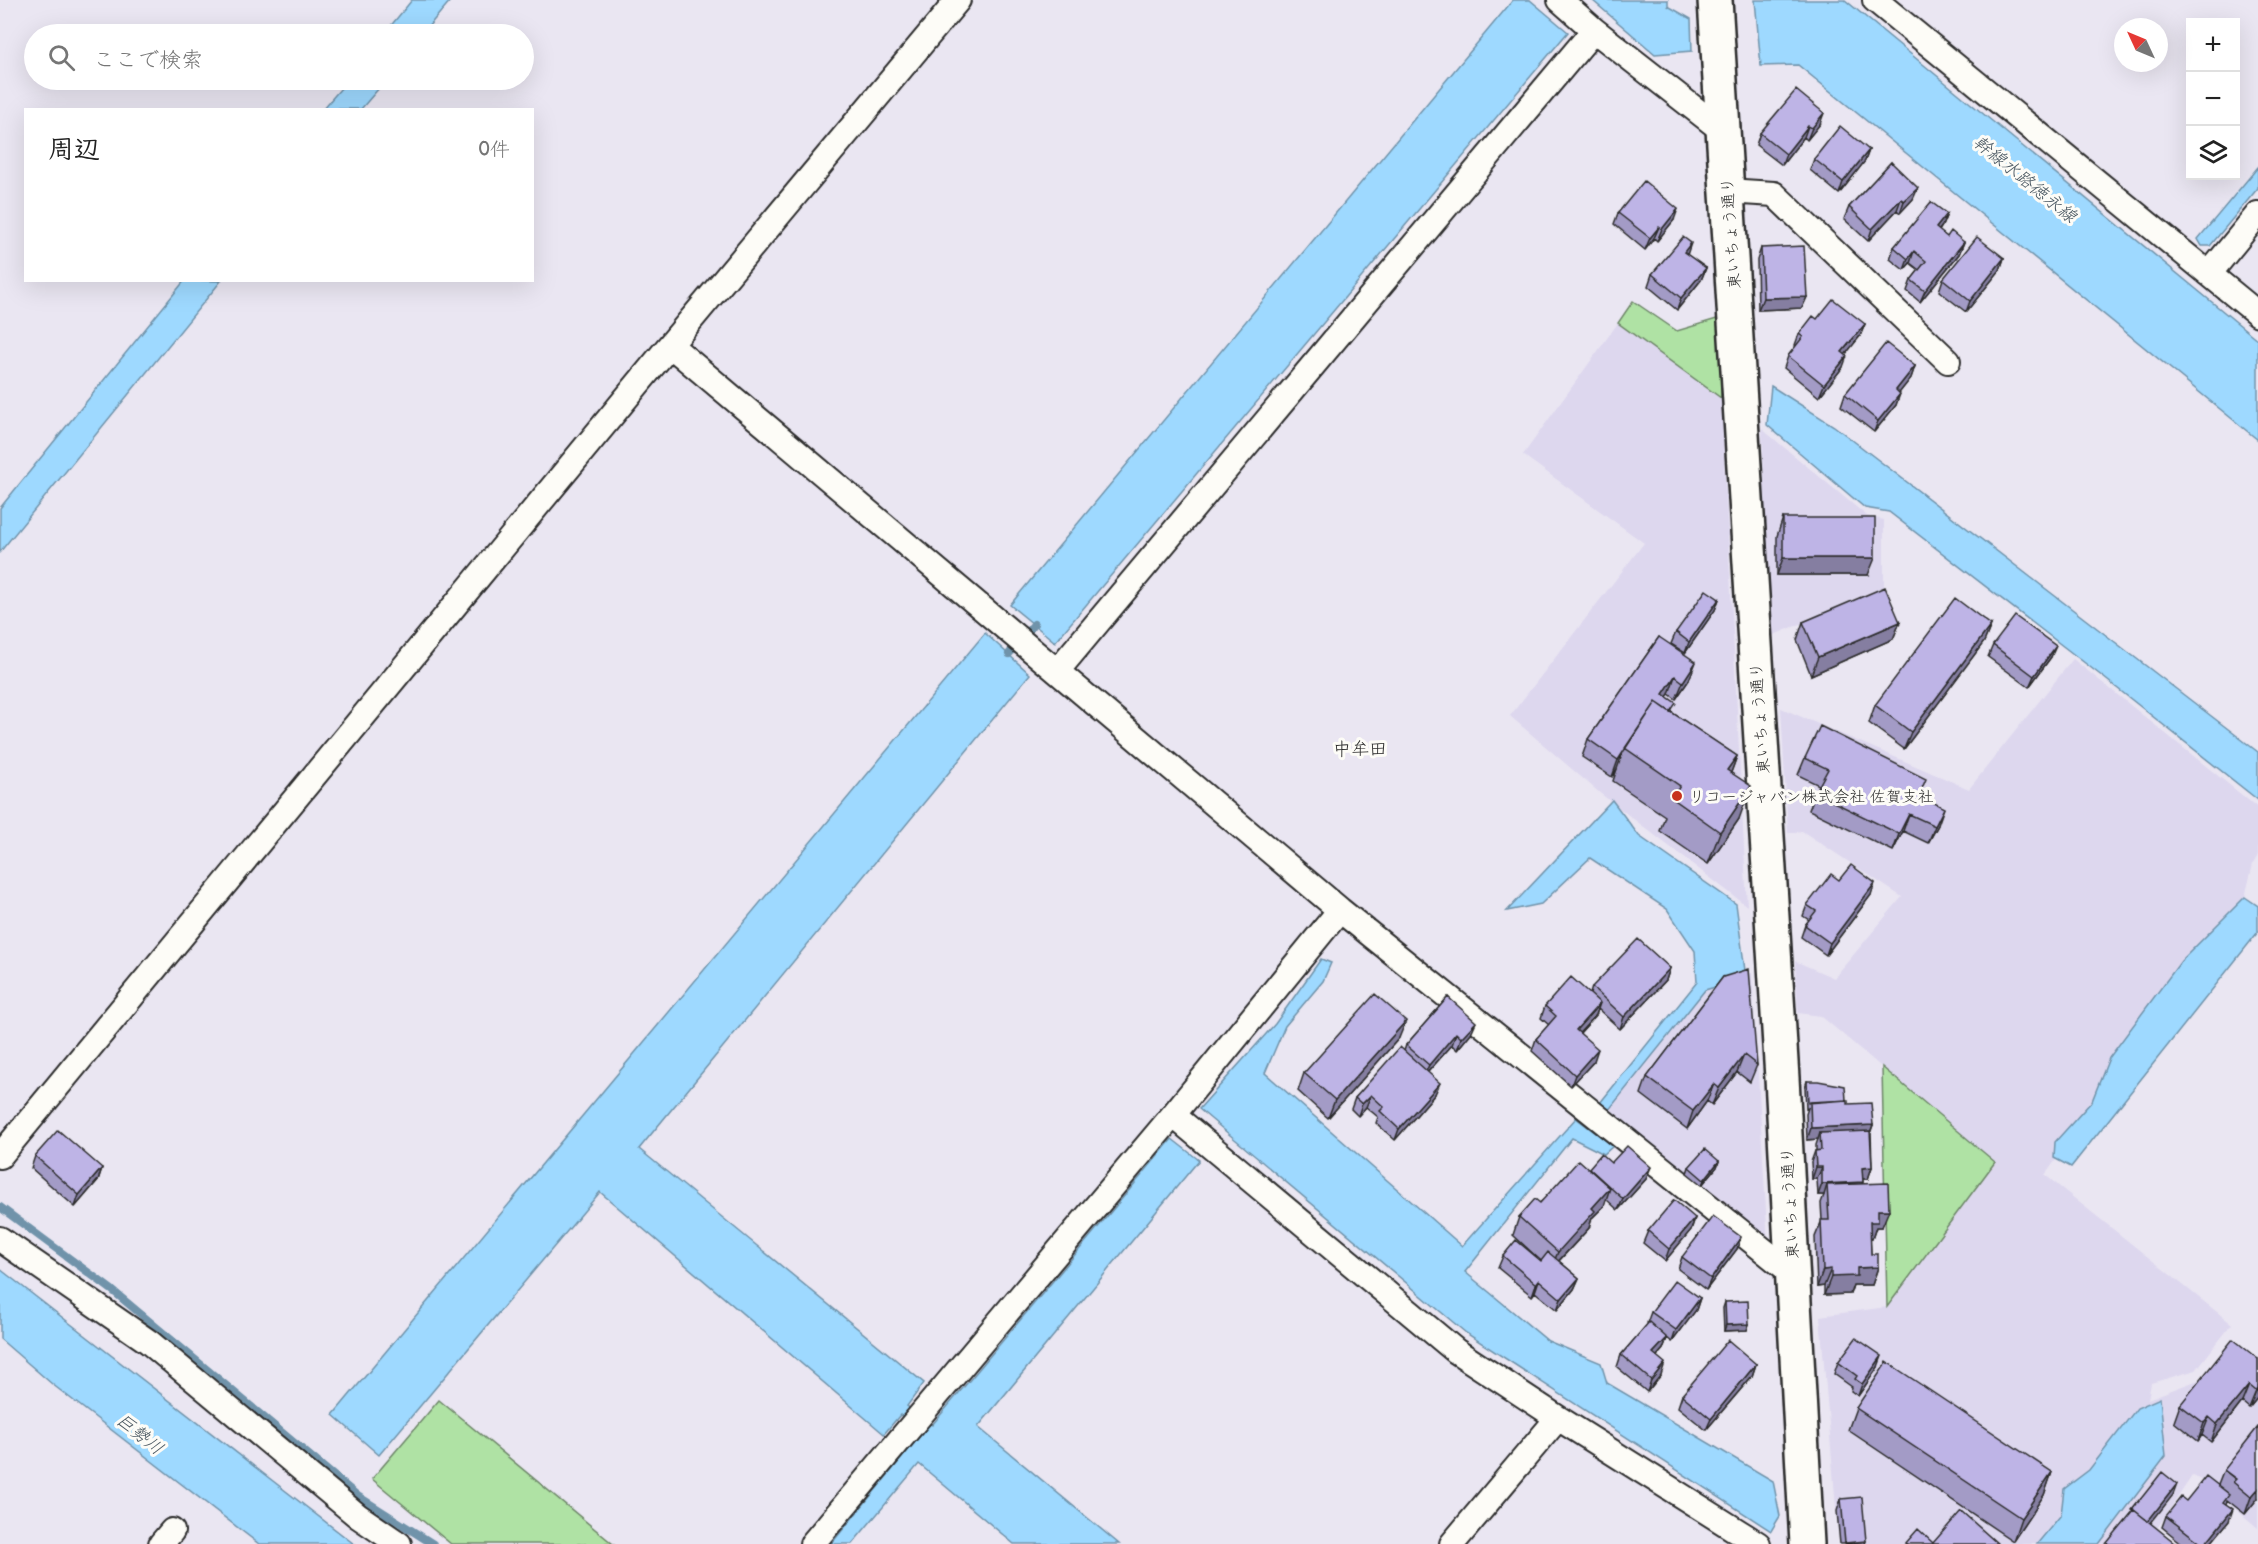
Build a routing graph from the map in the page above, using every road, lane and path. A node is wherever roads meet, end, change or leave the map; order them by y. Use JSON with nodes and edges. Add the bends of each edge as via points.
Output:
{"nodes":[{"id":1,"x":958,"y":0,"type":"edge"},
{"id":2,"x":1560,"y":0,"type":"edge"},
{"id":3,"x":1715,"y":0,"type":"edge"},
{"id":4,"x":1875,"y":0,"type":"edge"},
{"id":5,"x":1594,"y":30,"type":"junction"},
{"id":6,"x":1723,"y":131,"type":"junction"},
{"id":7,"x":1727,"y":191,"type":"junction"},
{"id":8,"x":2258,"y":214,"type":"edge"},
{"id":9,"x":2209,"y":274,"type":"junction"},
{"id":10,"x":2258,"y":314,"type":"edge"},
{"id":11,"x":670,"y":345,"type":"junction"},
{"id":12,"x":1948,"y":361,"type":"dead end"},
{"id":13,"x":1057,"y":671,"type":"junction"},
{"id":14,"x":1340,"y":910,"type":"junction"},
{"id":15,"x":1173,"y":1115,"type":"junction"},
{"id":16,"x":0,"y":1156,"type":"edge"},
{"id":17,"x":0,"y":1239,"type":"edge"},
{"id":18,"x":1793,"y":1275,"type":"junction"},
{"id":19,"x":1558,"y":1418,"type":"junction"},
{"id":20,"x":399,"y":1544,"type":"edge"},
{"id":21,"x":812,"y":1544,"type":"edge"},
{"id":22,"x":1452,"y":1544,"type":"edge"},
{"id":23,"x":1758,"y":1544,"type":"edge"},
{"id":24,"x":1807,"y":1544,"type":"edge"}],
"edges":[{"from":1,"to":11,"type":"street"},
{"from":2,"to":5,"type":"street"},
{"from":3,"to":6,"type":"main road","name":"東いちょう通り"},
{"from":4,"to":9,"type":"street"},
{"from":5,"to":6,"type":"street"},
{"from":5,"to":13,"type":"street"},
{"from":6,"to":7,"type":"main road","name":"東いちょう通り"},
{"from":7,"to":12,"type":"street","via":[[1774,194]]},
{"from":7,"to":18,"type":"main road","name":"東いちょう通り"},
{"from":8,"to":9,"type":"street"},
{"from":9,"to":10,"type":"street"},
{"from":11,"to":13,"type":"street"},
{"from":11,"to":16,"type":"street"},
{"from":13,"to":14,"type":"street"},
{"from":14,"to":15,"type":"street"},
{"from":14,"to":18,"type":"street"},
{"from":15,"to":19,"type":"street","via":[[1456,1351]]},
{"from":15,"to":21,"type":"street"},
{"from":17,"to":20,"type":"street","via":[[149,1342],[358,1516]]},
{"from":18,"to":24,"type":"main road","name":"東いちょう通り"},
{"from":19,"to":22,"type":"street"},
{"from":19,"to":23,"type":"street"}]}
